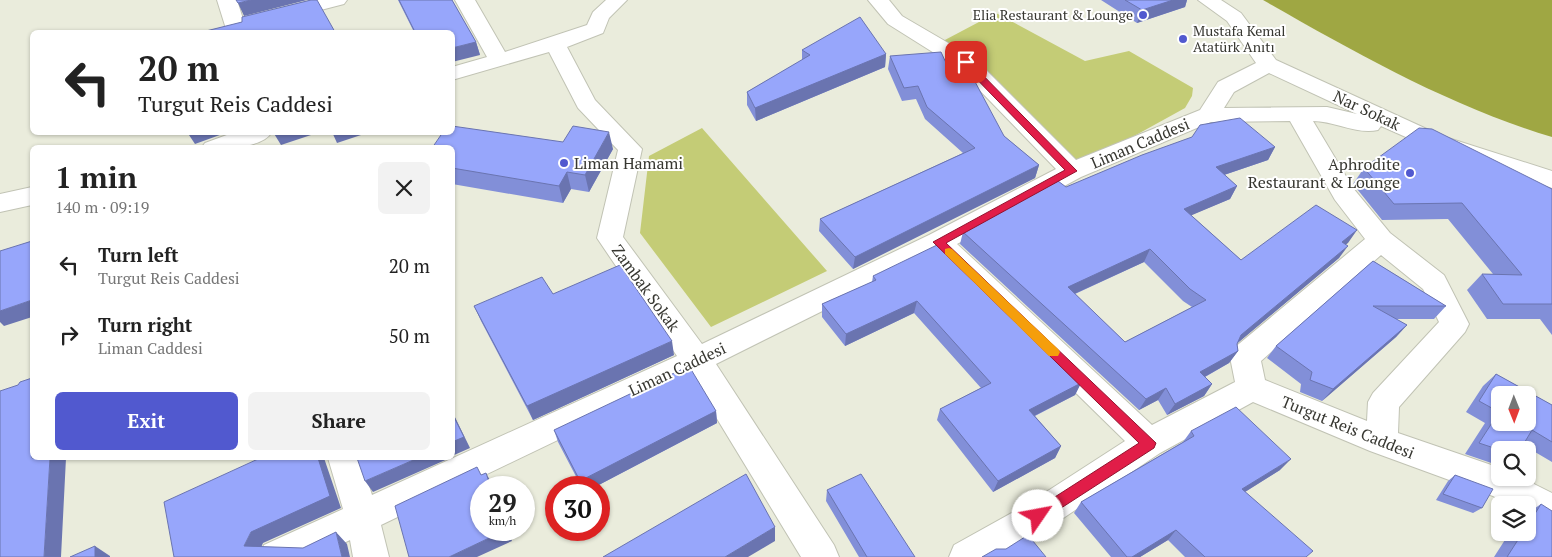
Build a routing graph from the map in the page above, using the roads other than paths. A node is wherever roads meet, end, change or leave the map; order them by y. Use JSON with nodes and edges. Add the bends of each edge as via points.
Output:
{"nodes":[{"id":1,"x":227,"y":0,"type":"edge"},
{"id":2,"x":336,"y":0,"type":"edge"},
{"id":3,"x":465,"y":0,"type":"edge"},
{"id":4,"x":617,"y":0,"type":"edge"},
{"id":5,"x":878,"y":0,"type":"edge"},
{"id":6,"x":1208,"y":0,"type":"edge"},
{"id":7,"x":247,"y":24,"type":"edge"},
{"id":8,"x":555,"y":44,"type":"junction"},
{"id":9,"x":499,"y":60,"type":"junction"},
{"id":10,"x":1268,"y":65,"type":"junction"},
{"id":11,"x":455,"y":73,"type":"edge"},
{"id":12,"x":1297,"y":114,"type":"junction"},
{"id":13,"x":1208,"y":115,"type":"junction"},
{"id":14,"x":254,"y":135,"type":"edge"},
{"id":15,"x":1434,"y":141,"type":"junction"},
{"id":16,"x":222,"y":145,"type":"edge"},
{"id":17,"x":1072,"y":171,"type":"junction"},
{"id":18,"x":1552,"y":180,"type":"edge"},
{"id":19,"x":30,"y":196,"type":"edge"},
{"id":20,"x":0,"y":204,"type":"edge"},
{"id":21,"x":1381,"y":240,"type":"junction"},
{"id":22,"x":938,"y":242,"type":"junction"},
{"id":23,"x":697,"y":360,"type":"junction"},
{"id":24,"x":1251,"y":388,"type":"junction"},
{"id":25,"x":1381,"y":441,"type":"junction"},
{"id":26,"x":1149,"y":443,"type":"junction"},
{"id":27,"x":345,"y":460,"type":"edge"},
{"id":28,"x":1552,"y":511,"type":"edge"},
{"id":29,"x":362,"y":517,"type":"junction"},
{"id":30,"x":277,"y":557,"type":"edge"},
{"id":31,"x":371,"y":557,"type":"edge"},
{"id":32,"x":821,"y":557,"type":"edge"},
{"id":33,"x":967,"y":557,"type":"edge"}],
"edges":[{"from":1,"to":7,"type":"street"},
{"from":2,"to":7,"type":"street"},
{"from":3,"to":9,"type":"street"},
{"from":4,"to":8,"type":"street","via":[[600,16],[596,29]]},
{"from":5,"to":17,"type":"street","name":"Liman Caddesi","via":[[895,20],[966,62]]},
{"from":6,"to":10,"type":"street","name":"Nar Sokak","via":[[1234,18]]},
{"from":8,"to":9,"type":"street"},
{"from":8,"to":23,"type":"street","name":"Zambak Sokak","via":[[586,103],[630,149],[610,238]]},
{"from":9,"to":11,"type":"street"},
{"from":10,"to":13,"type":"street","name":"Liman Caddesi","via":[[1226,87]]},
{"from":10,"to":15,"type":"street","name":"Nar Sokak"},
{"from":12,"to":13,"type":"street","name":"Liman Caddesi"},
{"from":12,"to":15,"type":"street","name":"Liman Caddesi","via":[[1327,114]]},
{"from":12,"to":21,"type":"street","via":[[1344,194]]},
{"from":13,"to":17,"type":"street","name":"Liman Caddesi"},
{"from":14,"to":16,"type":"street"},
{"from":15,"to":18,"type":"street","name":"Nar Sokak"},
{"from":17,"to":22,"type":"street","name":"Liman Caddesi"},
{"from":19,"to":20,"type":"street"},
{"from":21,"to":24,"type":"street","via":[[1245,357]]},
{"from":21,"to":25,"type":"street","via":[[1434,282],[1455,324],[1384,402]]},
{"from":22,"to":23,"type":"street","name":"Liman Caddesi"},
{"from":22,"to":26,"type":"street"},
{"from":23,"to":29,"type":"street","name":"Liman Caddesi"},
{"from":23,"to":32,"type":"street","name":"Zambak Sokak"},
{"from":24,"to":25,"type":"street","name":"Turgut Reis Caddesi"},
{"from":24,"to":26,"type":"street"},
{"from":25,"to":28,"type":"street","name":"Turgut Reis Caddesi","via":[[1504,485]]},
{"from":26,"to":33,"type":"street","via":[[1038,516]]},
{"from":27,"to":29,"type":"street"},
{"from":29,"to":30,"type":"street","name":"Liman Caddesi"},
{"from":29,"to":31,"type":"street"}]}
